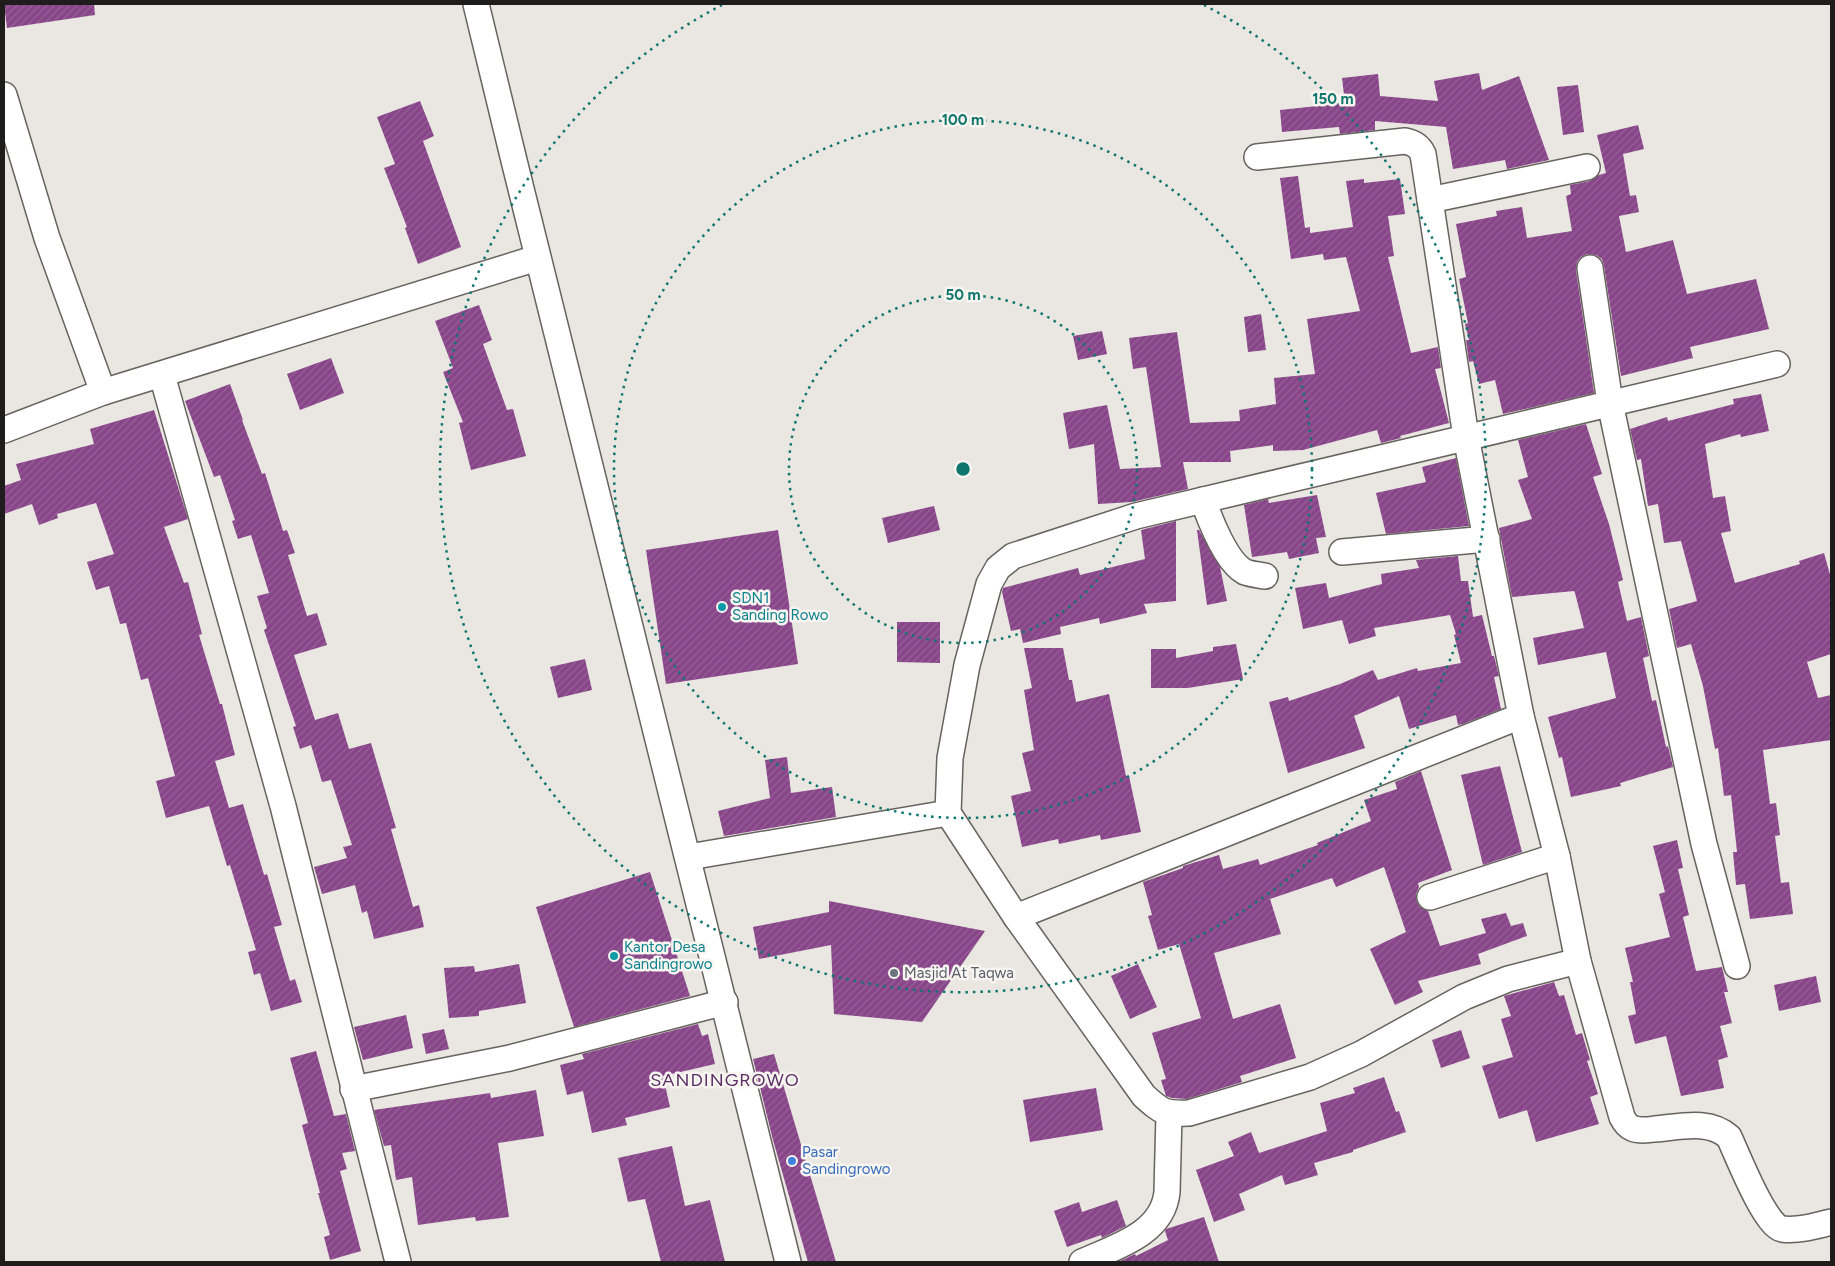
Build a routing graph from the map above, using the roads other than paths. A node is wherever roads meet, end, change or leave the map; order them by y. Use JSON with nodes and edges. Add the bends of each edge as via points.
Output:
{"nodes":[{"id":1,"x":476,"y":4,"type":"edge"},
{"id":2,"x":4,"y":95,"type":"edge"},
{"id":3,"x":1257,"y":157,"type":"dead end"},
{"id":4,"x":1586,"y":167,"type":"dead end"},
{"id":5,"x":1430,"y":200,"type":"junction"},
{"id":6,"x":537,"y":258,"type":"junction"},
{"id":7,"x":1590,"y":268,"type":"dead end"},
{"id":8,"x":1777,"y":364,"type":"dead end"},
{"id":9,"x":162,"y":375,"type":"junction"},
{"id":10,"x":104,"y":392,"type":"junction"},
{"id":11,"x":1610,"y":403,"type":"junction"},
{"id":12,"x":4,"y":430,"type":"edge"},
{"id":13,"x":1466,"y":437,"type":"junction"},
{"id":14,"x":1203,"y":500,"type":"junction"},
{"id":15,"x":1487,"y":539,"type":"junction"},
{"id":16,"x":1342,"y":552,"type":"dead end"},
{"id":17,"x":1264,"y":576,"type":"dead end"},
{"id":18,"x":1521,"y":716,"type":"junction"},
{"id":19,"x":948,"y":813,"type":"junction"},
{"id":20,"x":1557,"y":856,"type":"junction"},
{"id":21,"x":689,"y":857,"type":"junction"},
{"id":22,"x":1430,"y":897,"type":"dead end"},
{"id":23,"x":1016,"y":917,"type":"junction"},
{"id":24,"x":1578,"y":961,"type":"junction"},
{"id":25,"x":1737,"y":966,"type":"dead end"},
{"id":26,"x":725,"y":1002,"type":"junction"},
{"id":27,"x":353,"y":1089,"type":"junction"},
{"id":28,"x":1169,"y":1114,"type":"junction"},
{"id":29,"x":1831,"y":1222,"type":"edge"},
{"id":30,"x":398,"y":1262,"type":"edge"},
{"id":31,"x":788,"y":1262,"type":"edge"},
{"id":32,"x":1082,"y":1262,"type":"edge"}],
"edges":[{"from":1,"to":6,"type":"street"},
{"from":2,"to":10,"type":"street","via":[[47,238]]},
{"from":3,"to":5,"type":"street","via":[[1405,141],[1414,143],[1423,154]]},
{"from":4,"to":5,"type":"street"},
{"from":5,"to":13,"type":"street"},
{"from":6,"to":9,"type":"street"},
{"from":6,"to":21,"type":"street"},
{"from":7,"to":11,"type":"street"},
{"from":8,"to":11,"type":"street"},
{"from":9,"to":10,"type":"street"},
{"from":9,"to":27,"type":"street","via":[[282,806]]},
{"from":10,"to":12,"type":"street"},
{"from":11,"to":13,"type":"street"},
{"from":11,"to":25,"type":"street","via":[[1704,844]]},
{"from":13,"to":14,"type":"street"},
{"from":13,"to":15,"type":"street"},
{"from":14,"to":17,"type":"street","via":[[1233,560],[1245,572]]},
{"from":14,"to":19,"type":"street","via":[[1136,516],[1022,553],[998,568],[989,584],[967,666],[950,758]]},
{"from":15,"to":16,"type":"street"},
{"from":15,"to":18,"type":"street"},
{"from":18,"to":20,"type":"street"},
{"from":18,"to":23,"type":"street"},
{"from":19,"to":21,"type":"street"},
{"from":19,"to":23,"type":"street"},
{"from":20,"to":22,"type":"street"},
{"from":20,"to":24,"type":"street"},
{"from":21,"to":26,"type":"street"},
{"from":23,"to":28,"type":"street","via":[[1144,1096]]},
{"from":24,"to":28,"type":"street","via":[[1508,979],[1464,997],[1361,1054],[1310,1077],[1188,1113]]},
{"from":24,"to":29,"type":"street","via":[[1616,1100],[1626,1124],[1630,1128],[1649,1130],[1702,1125],[1722,1130],[1729,1137],[1762,1209],[1774,1226],[1781,1229]]},
{"from":26,"to":27,"type":"street","via":[[510,1058]]},
{"from":26,"to":31,"type":"street"},
{"from":27,"to":30,"type":"street"},
{"from":28,"to":32,"type":"street","via":[[1166,1202],[1158,1217],[1152,1226],[1132,1239]]}]}
